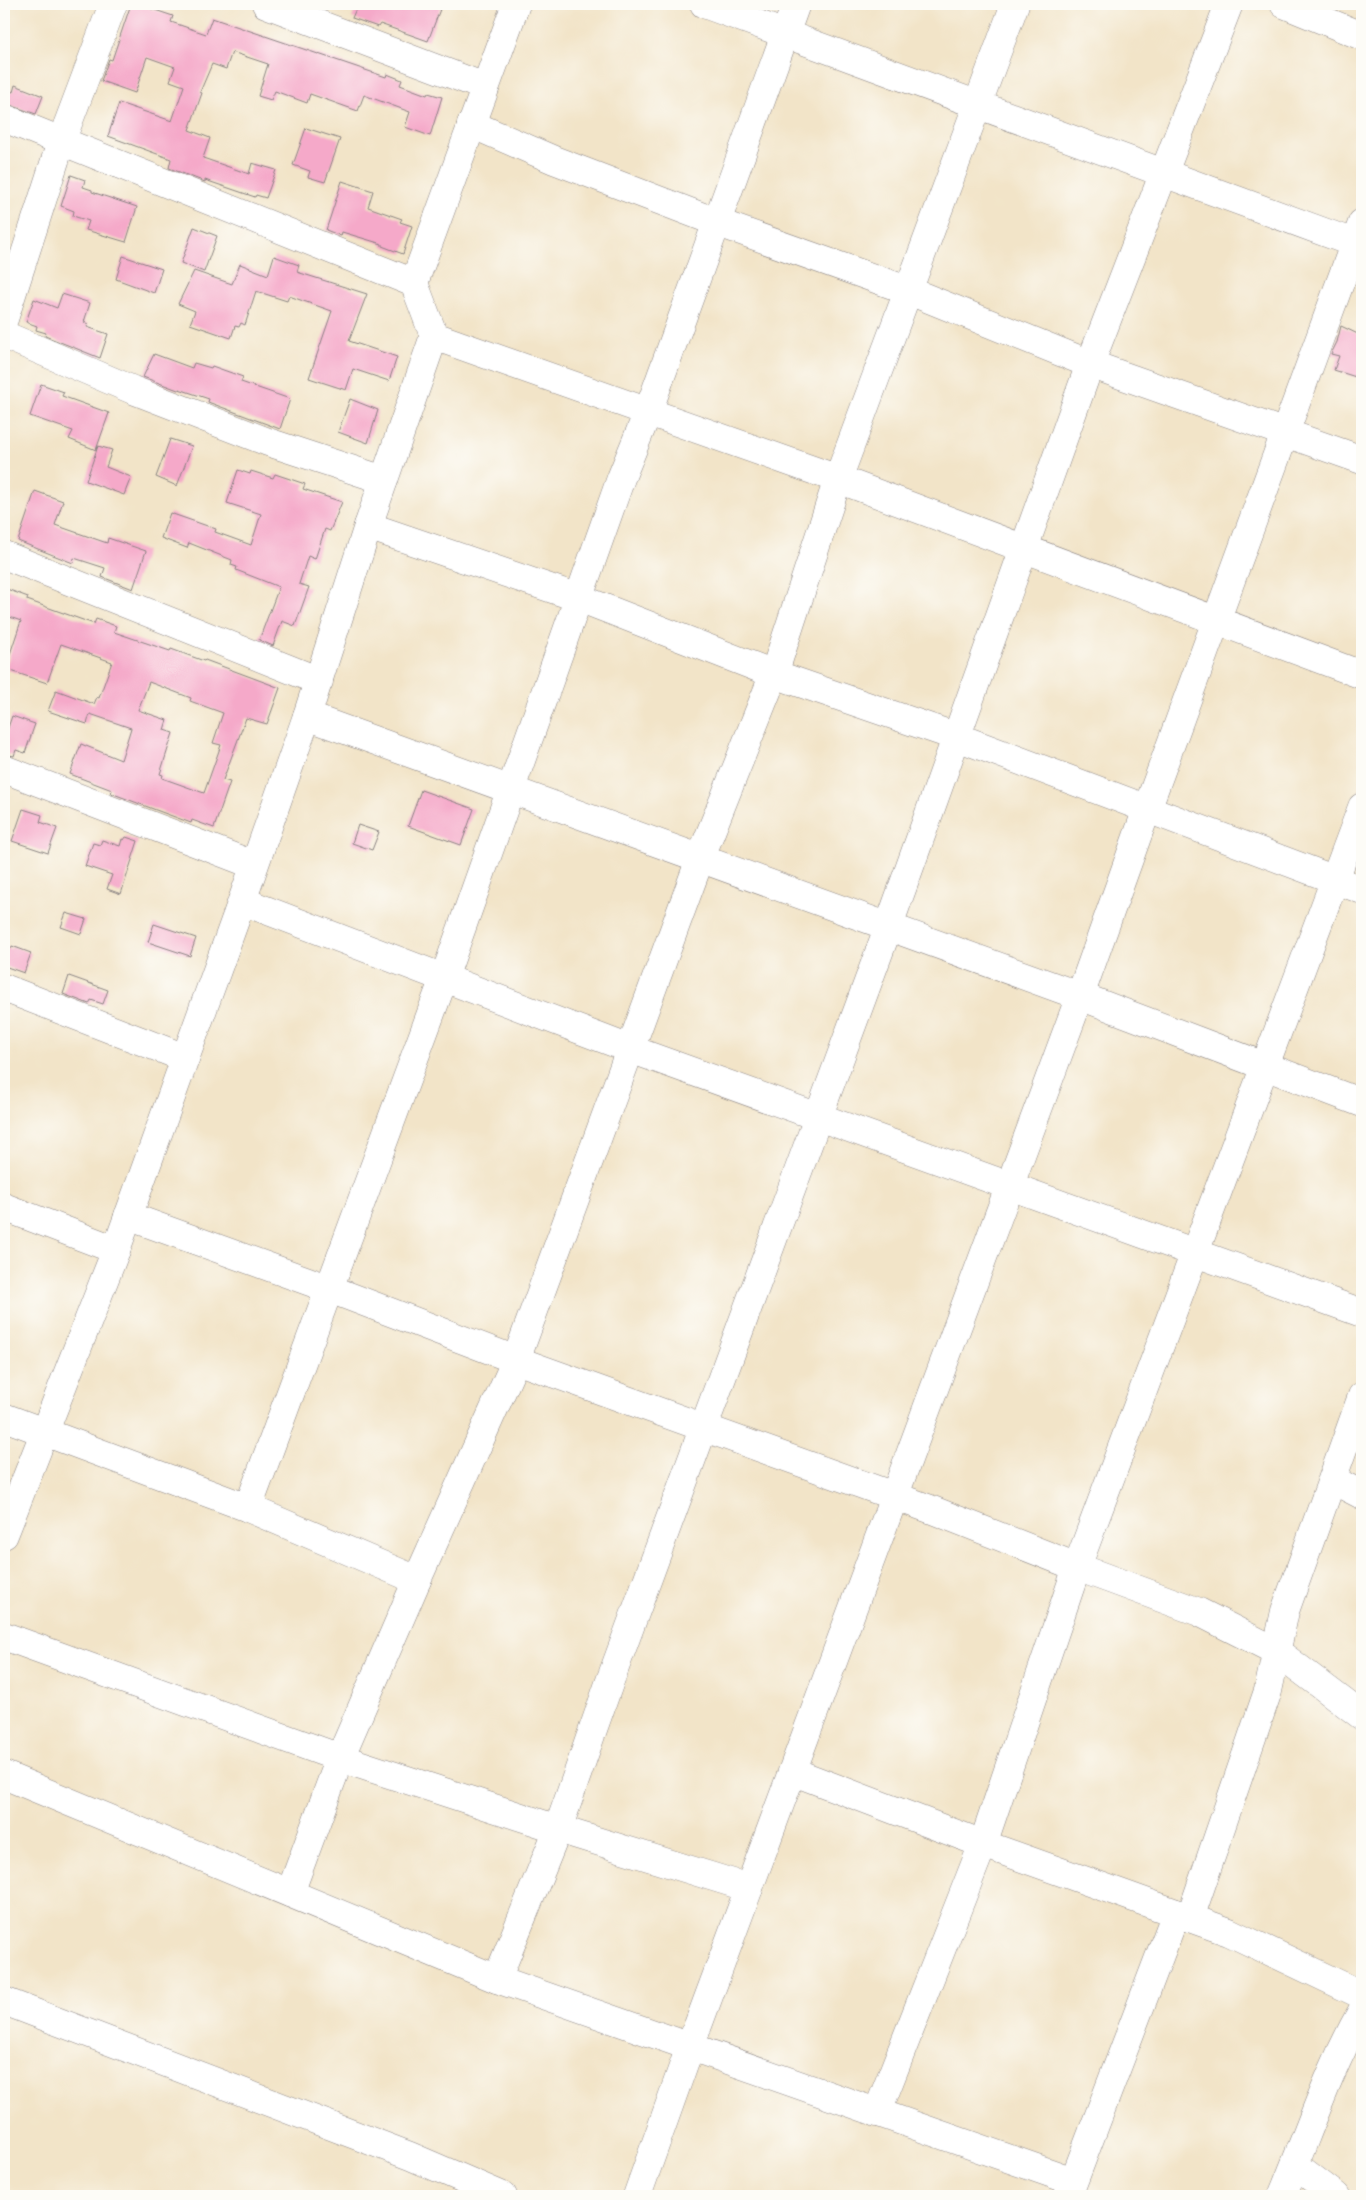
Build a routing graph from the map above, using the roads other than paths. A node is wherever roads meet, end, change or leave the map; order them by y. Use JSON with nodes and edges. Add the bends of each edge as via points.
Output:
{"nodes":[{"id":1,"x":113,"y":4,"type":"edge"},
{"id":2,"x":266,"y":4,"type":"edge"},
{"id":3,"x":516,"y":4,"type":"edge"},
{"id":4,"x":704,"y":4,"type":"edge"},
{"id":5,"x":796,"y":4,"type":"edge"},
{"id":6,"x":1014,"y":4,"type":"edge"},
{"id":7,"x":1229,"y":4,"type":"edge"},
{"id":8,"x":1284,"y":4,"type":"edge"},
{"id":9,"x":785,"y":33,"type":"junction"},
{"id":10,"x":1362,"y":36,"type":"edge"},
{"id":11,"x":484,"y":87,"type":"junction"},
{"id":12,"x":977,"y":105,"type":"junction"},
{"id":13,"x":4,"y":118,"type":"edge"},
{"id":14,"x":471,"y":124,"type":"junction"},
{"id":15,"x":61,"y":142,"type":"junction"},
{"id":16,"x":1163,"y":174,"type":"junction"},
{"id":17,"x":716,"y":222,"type":"junction"},
{"id":18,"x":1360,"y":238,"type":"edge"},
{"id":19,"x":414,"y":283,"type":"junction"},
{"id":20,"x":907,"y":290,"type":"junction"},
{"id":21,"x":4,"y":319,"type":"edge"},
{"id":22,"x":4,"y":336,"type":"edge"},
{"id":23,"x":434,"y":336,"type":"junction"},
{"id":24,"x":1090,"y":364,"type":"junction"},
{"id":25,"x":648,"y":412,"type":"junction"},
{"id":26,"x":1285,"y":433,"type":"junction"},
{"id":27,"x":1362,"y":460,"type":"edge"},
{"id":28,"x":838,"y":479,"type":"junction"},
{"id":29,"x":384,"y":480,"type":"junction"},
{"id":30,"x":368,"y":526,"type":"junction"},
{"id":31,"x":1024,"y":548,"type":"junction"},
{"id":32,"x":4,"y":555,"type":"edge"},
{"id":33,"x":578,"y":598,"type":"junction"},
{"id":34,"x":1216,"y":620,"type":"junction"},
{"id":35,"x":774,"y":674,"type":"junction"},
{"id":36,"x":1362,"y":675,"type":"edge"},
{"id":37,"x":319,"y":681,"type":"junction"},
{"id":38,"x":307,"y":716,"type":"junction"},
{"id":39,"x":957,"y":737,"type":"junction"},
{"id":40,"x":4,"y":769,"type":"edge"},
{"id":41,"x":510,"y":789,"type":"junction"},
{"id":42,"x":1362,"y":807,"type":"edge"},
{"id":43,"x":1146,"y":809,"type":"junction"},
{"id":44,"x":700,"y":859,"type":"junction"},
{"id":45,"x":254,"y":865,"type":"junction"},
{"id":46,"x":1334,"y":880,"type":"junction"},
{"id":47,"x":1362,"y":890,"type":"edge"},
{"id":48,"x":242,"y":901,"type":"junction"},
{"id":49,"x":888,"y":928,"type":"junction"},
{"id":50,"x":444,"y":978,"type":"junction"},
{"id":51,"x":4,"y":988,"type":"edge"},
{"id":52,"x":1080,"y":996,"type":"junction"},
{"id":53,"x":630,"y":1049,"type":"junction"},
{"id":54,"x":185,"y":1058,"type":"junction"},
{"id":55,"x":1266,"y":1066,"type":"junction"},
{"id":56,"x":1362,"y":1103,"type":"edge"},
{"id":57,"x":820,"y":1116,"type":"junction"},
{"id":58,"x":1009,"y":1185,"type":"junction"},
{"id":59,"x":4,"y":1208,"type":"edge"},
{"id":60,"x":128,"y":1216,"type":"junction"},
{"id":61,"x":116,"y":1250,"type":"junction"},
{"id":62,"x":1197,"y":1252,"type":"junction"},
{"id":63,"x":330,"y":1289,"type":"junction"},
{"id":64,"x":1362,"y":1312,"type":"edge"},
{"id":65,"x":516,"y":1360,"type":"junction"},
{"id":66,"x":1362,"y":1396,"type":"edge"},
{"id":67,"x":4,"y":1417,"type":"edge"},
{"id":68,"x":704,"y":1427,"type":"junction"},
{"id":69,"x":44,"y":1432,"type":"junction"},
{"id":70,"x":1333,"y":1480,"type":"junction"},
{"id":71,"x":1362,"y":1495,"type":"edge"},
{"id":72,"x":895,"y":1498,"type":"junction"},
{"id":73,"x":248,"y":1508,"type":"junction"},
{"id":74,"x":4,"y":1535,"type":"edge"},
{"id":75,"x":1077,"y":1567,"type":"junction"},
{"id":76,"x":417,"y":1580,"type":"junction"},
{"id":77,"x":4,"y":1636,"type":"edge"},
{"id":78,"x":1276,"y":1651,"type":"junction"},
{"id":79,"x":1362,"y":1716,"type":"edge"},
{"id":80,"x":340,"y":1758,"type":"junction"},
{"id":81,"x":794,"y":1772,"type":"junction"},
{"id":82,"x":4,"y":1775,"type":"edge"},
{"id":83,"x":558,"y":1829,"type":"junction"},
{"id":84,"x":983,"y":1844,"type":"junction"},
{"id":85,"x":749,"y":1888,"type":"junction"},
{"id":86,"x":290,"y":1893,"type":"junction"},
{"id":87,"x":1183,"y":1915,"type":"junction"},
{"id":88,"x":497,"y":1979,"type":"junction"},
{"id":89,"x":1362,"y":1995,"type":"edge"},
{"id":90,"x":4,"y":2001,"type":"edge"},
{"id":91,"x":1362,"y":2011,"type":"edge"},
{"id":92,"x":690,"y":2047,"type":"junction"},
{"id":93,"x":877,"y":2113,"type":"junction"},
{"id":94,"x":1295,"y":2165,"type":"junction"},
{"id":95,"x":1071,"y":2188,"type":"edge"},
{"id":96,"x":503,"y":2196,"type":"edge"},
{"id":97,"x":637,"y":2196,"type":"edge"},
{"id":98,"x":1282,"y":2196,"type":"edge"},
{"id":99,"x":1336,"y":2196,"type":"edge"}],
"edges":[{"from":1,"to":15,"type":"street"},
{"from":2,"to":11,"type":"street"},
{"from":3,"to":11,"type":"street"},
{"from":4,"to":9,"type":"street"},
{"from":5,"to":9,"type":"street"},
{"from":6,"to":12,"type":"street"},
{"from":7,"to":16,"type":"street"},
{"from":8,"to":10,"type":"street"},
{"from":9,"to":12,"type":"street"},
{"from":9,"to":17,"type":"street"},
{"from":11,"to":14,"type":"street"},
{"from":12,"to":16,"type":"street"},
{"from":12,"to":20,"type":"street"},
{"from":13,"to":15,"type":"street"},
{"from":14,"to":17,"type":"street","via":[[554,160]]},
{"from":14,"to":19,"type":"street"},
{"from":15,"to":19,"type":"street"},
{"from":15,"to":21,"type":"street"},
{"from":16,"to":18,"type":"street"},
{"from":16,"to":24,"type":"street"},
{"from":17,"to":20,"type":"street"},
{"from":17,"to":25,"type":"street"},
{"from":18,"to":26,"type":"street"},
{"from":19,"to":23,"type":"street"},
{"from":20,"to":24,"type":"street"},
{"from":20,"to":28,"type":"street"},
{"from":22,"to":29,"type":"street","via":[[259,438]]},
{"from":23,"to":25,"type":"street"},
{"from":23,"to":29,"type":"street"},
{"from":24,"to":26,"type":"street"},
{"from":24,"to":31,"type":"street"},
{"from":25,"to":28,"type":"street"},
{"from":25,"to":33,"type":"street"},
{"from":26,"to":27,"type":"street"},
{"from":26,"to":34,"type":"street"},
{"from":28,"to":31,"type":"street"},
{"from":28,"to":35,"type":"street"},
{"from":29,"to":30,"type":"street"},
{"from":30,"to":33,"type":"street"},
{"from":30,"to":37,"type":"street"},
{"from":31,"to":34,"type":"street"},
{"from":31,"to":39,"type":"street"},
{"from":32,"to":37,"type":"street"},
{"from":33,"to":35,"type":"street"},
{"from":33,"to":41,"type":"street"},
{"from":34,"to":36,"type":"street"},
{"from":34,"to":43,"type":"street"},
{"from":35,"to":39,"type":"street"},
{"from":35,"to":44,"type":"street"},
{"from":37,"to":38,"type":"street"},
{"from":38,"to":41,"type":"street"},
{"from":38,"to":45,"type":"street"},
{"from":39,"to":43,"type":"street"},
{"from":39,"to":49,"type":"street"},
{"from":40,"to":45,"type":"street"},
{"from":41,"to":44,"type":"street"},
{"from":41,"to":50,"type":"street"},
{"from":42,"to":46,"type":"street"},
{"from":43,"to":46,"type":"street"},
{"from":43,"to":52,"type":"street"},
{"from":44,"to":49,"type":"street"},
{"from":44,"to":53,"type":"street"},
{"from":45,"to":48,"type":"street"},
{"from":46,"to":47,"type":"street"},
{"from":46,"to":55,"type":"street"},
{"from":48,"to":50,"type":"street"},
{"from":48,"to":54,"type":"street"},
{"from":49,"to":52,"type":"street"},
{"from":49,"to":57,"type":"street"},
{"from":50,"to":53,"type":"street"},
{"from":50,"to":63,"type":"street"},
{"from":51,"to":54,"type":"street"},
{"from":52,"to":55,"type":"street"},
{"from":52,"to":58,"type":"street"},
{"from":53,"to":57,"type":"street"},
{"from":53,"to":65,"type":"street"},
{"from":54,"to":60,"type":"street"},
{"from":55,"to":56,"type":"street"},
{"from":55,"to":62,"type":"street"},
{"from":57,"to":58,"type":"street"},
{"from":57,"to":68,"type":"street"},
{"from":58,"to":62,"type":"street"},
{"from":58,"to":72,"type":"street"},
{"from":59,"to":61,"type":"street"},
{"from":60,"to":61,"type":"street"},
{"from":60,"to":63,"type":"street"},
{"from":61,"to":69,"type":"street"},
{"from":62,"to":64,"type":"street"},
{"from":62,"to":75,"type":"street"},
{"from":63,"to":65,"type":"street"},
{"from":63,"to":73,"type":"street"},
{"from":65,"to":68,"type":"street"},
{"from":65,"to":76,"type":"street"},
{"from":66,"to":70,"type":"street"},
{"from":67,"to":69,"type":"street"},
{"from":68,"to":72,"type":"street"},
{"from":68,"to":83,"type":"street"},
{"from":69,"to":73,"type":"street"},
{"from":69,"to":74,"type":"street"},
{"from":70,"to":71,"type":"street"},
{"from":70,"to":78,"type":"street","via":[[1285,1611]]},
{"from":72,"to":75,"type":"street"},
{"from":72,"to":81,"type":"street"},
{"from":73,"to":76,"type":"street"},
{"from":75,"to":78,"type":"street","via":[[1199,1612]]},
{"from":75,"to":84,"type":"street"},
{"from":76,"to":80,"type":"street"},
{"from":77,"to":80,"type":"street"},
{"from":78,"to":79,"type":"street"},
{"from":78,"to":87,"type":"street","via":[[1268,1691]]},
{"from":80,"to":83,"type":"street"},
{"from":80,"to":86,"type":"street"},
{"from":81,"to":84,"type":"street"},
{"from":81,"to":85,"type":"street"},
{"from":82,"to":86,"type":"street"},
{"from":83,"to":85,"type":"street"},
{"from":83,"to":88,"type":"street"},
{"from":84,"to":87,"type":"street"},
{"from":84,"to":93,"type":"street"},
{"from":85,"to":92,"type":"street"},
{"from":86,"to":88,"type":"street"},
{"from":87,"to":89,"type":"street","via":[[1229,1932]]},
{"from":87,"to":95,"type":"street"},
{"from":88,"to":92,"type":"street"},
{"from":90,"to":96,"type":"street","via":[[410,2156]]},
{"from":91,"to":94,"type":"street","via":[[1322,2096]]},
{"from":92,"to":93,"type":"street"},
{"from":92,"to":97,"type":"street"},
{"from":93,"to":95,"type":"street"},
{"from":94,"to":98,"type":"street"},
{"from":94,"to":99,"type":"street"}]}
